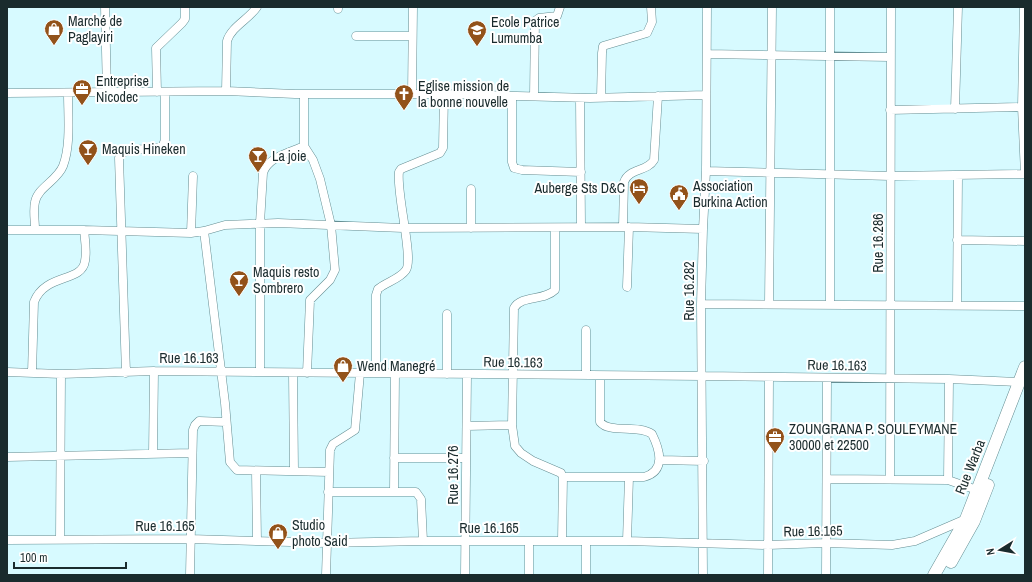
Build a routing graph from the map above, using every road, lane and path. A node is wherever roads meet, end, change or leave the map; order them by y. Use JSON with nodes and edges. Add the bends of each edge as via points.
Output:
{"nodes":[{"id":1,"x":105,"y":7,"type":"edge"},
{"id":2,"x":185,"y":7,"type":"edge"},
{"id":3,"x":257,"y":7,"type":"edge"},
{"id":4,"x":413,"y":7,"type":"edge"},
{"id":5,"x":560,"y":7,"type":"edge"},
{"id":6,"x":651,"y":7,"type":"edge"},
{"id":7,"x":707,"y":7,"type":"edge"},
{"id":8,"x":772,"y":7,"type":"edge"},
{"id":9,"x":830,"y":7,"type":"edge"},
{"id":10,"x":890,"y":7,"type":"edge"},
{"id":11,"x":958,"y":7,"type":"edge"},
{"id":12,"x":1024,"y":7,"type":"edge"},
{"id":13,"x":356,"y":36,"type":"dead end"},
{"id":14,"x":412,"y":36,"type":"junction"},
{"id":15,"x":707,"y":54,"type":"junction"},
{"id":16,"x":771,"y":55,"type":"junction"},
{"id":17,"x":830,"y":56,"type":"junction"},
{"id":18,"x":890,"y":58,"type":"junction"},
{"id":19,"x":226,"y":91,"type":"junction"},
{"id":20,"x":157,"y":92,"type":"junction"},
{"id":21,"x":165,"y":92,"type":"junction"},
{"id":22,"x":7,"y":93,"type":"edge"},
{"id":23,"x":68,"y":93,"type":"junction"},
{"id":24,"x":107,"y":93,"type":"junction"},
{"id":25,"x":304,"y":94,"type":"junction"},
{"id":26,"x":412,"y":94,"type":"junction"},
{"id":27,"x":444,"y":94,"type":"junction"},
{"id":28,"x":706,"y":94,"type":"junction"},
{"id":29,"x":512,"y":96,"type":"junction"},
{"id":30,"x":534,"y":96,"type":"junction"},
{"id":31,"x":658,"y":96,"type":"junction"},
{"id":32,"x":601,"y":97,"type":"junction"},
{"id":33,"x":580,"y":98,"type":"junction"},
{"id":34,"x":1022,"y":107,"type":"junction"},
{"id":35,"x":955,"y":109,"type":"junction"},
{"id":36,"x":890,"y":110,"type":"junction"},
{"id":37,"x":304,"y":146,"type":"junction"},
{"id":38,"x":581,"y":172,"type":"junction"},
{"id":39,"x":706,"y":172,"type":"junction"},
{"id":40,"x":770,"y":172,"type":"junction"},
{"id":41,"x":1025,"y":174,"type":"edge"},
{"id":42,"x":830,"y":175,"type":"junction"},
{"id":43,"x":193,"y":176,"type":"dead end"},
{"id":44,"x":890,"y":176,"type":"junction"},
{"id":45,"x":958,"y":176,"type":"junction"},
{"id":46,"x":471,"y":188,"type":"dead end"},
{"id":47,"x":260,"y":223,"type":"junction"},
{"id":48,"x":330,"y":225,"type":"junction"},
{"id":49,"x":581,"y":227,"type":"junction"},
{"id":50,"x":626,"y":227,"type":"junction"},
{"id":51,"x":403,"y":228,"type":"junction"},
{"id":52,"x":471,"y":228,"type":"junction"},
{"id":53,"x":555,"y":228,"type":"junction"},
{"id":54,"x":35,"y":229,"type":"junction"},
{"id":55,"x":703,"y":229,"type":"junction"},
{"id":56,"x":7,"y":230,"type":"edge"},
{"id":57,"x":84,"y":230,"type":"junction"},
{"id":58,"x":122,"y":231,"type":"junction"},
{"id":59,"x":204,"y":231,"type":"junction"},
{"id":60,"x":191,"y":232,"type":"junction"},
{"id":61,"x":957,"y":240,"type":"junction"},
{"id":62,"x":1025,"y":241,"type":"edge"},
{"id":63,"x":627,"y":287,"type":"dead end"},
{"id":64,"x":701,"y":304,"type":"junction"},
{"id":65,"x":769,"y":304,"type":"junction"},
{"id":66,"x":830,"y":304,"type":"junction"},
{"id":67,"x":891,"y":304,"type":"junction"},
{"id":68,"x":957,"y":305,"type":"junction"},
{"id":69,"x":1025,"y":306,"type":"edge"},
{"id":70,"x":447,"y":314,"type":"dead end"},
{"id":71,"x":586,"y":330,"type":"dead end"},
{"id":72,"x":1025,"y":367,"type":"edge"},
{"id":73,"x":154,"y":371,"type":"junction"},
{"id":74,"x":7,"y":372,"type":"edge"},
{"id":75,"x":221,"y":372,"type":"junction"},
{"id":76,"x":260,"y":372,"type":"junction"},
{"id":77,"x":126,"y":373,"type":"junction"},
{"id":78,"x":293,"y":373,"type":"junction"},
{"id":79,"x":307,"y":373,"type":"junction"},
{"id":80,"x":360,"y":373,"type":"junction"},
{"id":81,"x":376,"y":373,"type":"junction"},
{"id":82,"x":32,"y":374,"type":"junction"},
{"id":83,"x":61,"y":374,"type":"junction"},
{"id":84,"x":395,"y":374,"type":"junction"},
{"id":85,"x":447,"y":374,"type":"junction"},
{"id":86,"x":467,"y":374,"type":"junction"},
{"id":87,"x":512,"y":375,"type":"junction"},
{"id":88,"x":586,"y":375,"type":"junction"},
{"id":89,"x":600,"y":376,"type":"junction"},
{"id":90,"x":702,"y":376,"type":"junction"},
{"id":91,"x":769,"y":377,"type":"junction"},
{"id":92,"x":827,"y":378,"type":"junction"},
{"id":93,"x":890,"y":378,"type":"junction"},
{"id":94,"x":949,"y":379,"type":"junction"},
{"id":95,"x":1022,"y":385,"type":"edge"},
{"id":96,"x":226,"y":422,"type":"junction"},
{"id":97,"x":512,"y":425,"type":"junction"},
{"id":98,"x":467,"y":426,"type":"junction"},
{"id":99,"x":192,"y":453,"type":"junction"},
{"id":100,"x":153,"y":454,"type":"junction"},
{"id":101,"x":61,"y":456,"type":"junction"},
{"id":102,"x":7,"y":457,"type":"edge"},
{"id":103,"x":394,"y":458,"type":"junction"},
{"id":104,"x":466,"y":458,"type":"junction"},
{"id":105,"x":661,"y":460,"type":"junction"},
{"id":106,"x":704,"y":461,"type":"junction"},
{"id":107,"x":256,"y":471,"type":"junction"},
{"id":108,"x":294,"y":471,"type":"junction"},
{"id":109,"x":328,"y":472,"type":"junction"},
{"id":110,"x":563,"y":477,"type":"junction"},
{"id":111,"x":629,"y":477,"type":"junction"},
{"id":112,"x":827,"y":479,"type":"junction"},
{"id":113,"x":890,"y":479,"type":"junction"},
{"id":114,"x":948,"y":480,"type":"junction"},
{"id":115,"x":977,"y":490,"type":"junction"},
{"id":116,"x":394,"y":491,"type":"junction"},
{"id":117,"x":328,"y":492,"type":"junction"},
{"id":118,"x":966,"y":519,"type":"junction"},
{"id":119,"x":60,"y":539,"type":"junction"},
{"id":120,"x":190,"y":539,"type":"junction"},
{"id":121,"x":7,"y":540,"type":"edge"},
{"id":122,"x":257,"y":541,"type":"junction"},
{"id":123,"x":423,"y":541,"type":"junction"},
{"id":124,"x":466,"y":541,"type":"junction"},
{"id":125,"x":530,"y":541,"type":"junction"},
{"id":126,"x":562,"y":541,"type":"junction"},
{"id":127,"x":586,"y":541,"type":"junction"},
{"id":128,"x":627,"y":541,"type":"junction"},
{"id":129,"x":326,"y":543,"type":"junction"},
{"id":130,"x":703,"y":543,"type":"junction"},
{"id":131,"x":825,"y":543,"type":"junction"},
{"id":132,"x":768,"y":545,"type":"junction"},
{"id":133,"x":190,"y":575,"type":"edge"},
{"id":134,"x":326,"y":575,"type":"edge"},
{"id":135,"x":465,"y":575,"type":"edge"},
{"id":136,"x":529,"y":575,"type":"edge"},
{"id":137,"x":586,"y":575,"type":"edge"},
{"id":138,"x":703,"y":575,"type":"edge"},
{"id":139,"x":768,"y":575,"type":"edge"},
{"id":140,"x":826,"y":575,"type":"edge"},
{"id":141,"x":934,"y":575,"type":"edge"},
{"id":142,"x":944,"y":575,"type":"edge"}],
"edges":[{"from":1,"to":24,"type":"street"},
{"from":2,"to":20,"type":"street","via":[[185,19],[156,48]]},
{"from":3,"to":19,"type":"street","via":[[250,17],[228,36]]},
{"from":4,"to":14,"type":"street"},
{"from":5,"to":30,"type":"street","via":[[557,16],[539,18],[535,21]]},
{"from":6,"to":32,"type":"street","via":[[652,22],[647,34],[603,46]]},
{"from":7,"to":15,"type":"street","name":"Rue 16.282"},
{"from":8,"to":16,"type":"street"},
{"from":9,"to":17,"type":"street"},
{"from":10,"to":18,"type":"street","name":"Rue 16.286"},
{"from":11,"to":35,"type":"street"},
{"from":12,"to":34,"type":"street"},
{"from":13,"to":14,"type":"street"},
{"from":14,"to":26,"type":"street"},
{"from":15,"to":16,"type":"street"},
{"from":15,"to":28,"type":"street","name":"Rue 16.282"},
{"from":16,"to":17,"type":"street"},
{"from":16,"to":40,"type":"street"},
{"from":17,"to":18,"type":"street"},
{"from":17,"to":42,"type":"street"},
{"from":18,"to":36,"type":"street","name":"Rue 16.286"},
{"from":19,"to":21,"type":"street"},
{"from":19,"to":25,"type":"street"},
{"from":20,"to":21,"type":"street"},
{"from":20,"to":24,"type":"street"},
{"from":21,"to":58,"type":"street","via":[[163,145],[156,149],[126,151],[120,155]]},
{"from":22,"to":23,"type":"street"},
{"from":23,"to":24,"type":"street"},
{"from":23,"to":54,"type":"street","via":[[64,164],[60,173],[43,188],[35,201]]},
{"from":25,"to":26,"type":"street"},
{"from":25,"to":37,"type":"street"},
{"from":26,"to":27,"type":"street"},
{"from":27,"to":29,"type":"street"},
{"from":27,"to":51,"type":"street","via":[[443,148],[440,153],[405,167],[400,172]]},
{"from":28,"to":31,"type":"street"},
{"from":28,"to":39,"type":"street","name":"Rue 16.282"},
{"from":29,"to":30,"type":"street"},
{"from":29,"to":38,"type":"street","via":[[514,168]]},
{"from":30,"to":33,"type":"street"},
{"from":31,"to":32,"type":"street"},
{"from":31,"to":50,"type":"street","via":[[654,160],[648,166],[630,174],[624,182]]},
{"from":32,"to":33,"type":"street"},
{"from":33,"to":38,"type":"street"},
{"from":34,"to":35,"type":"street"},
{"from":34,"to":41,"type":"street"},
{"from":35,"to":36,"type":"street"},
{"from":36,"to":44,"type":"street","name":"Rue 16.286"},
{"from":37,"to":47,"type":"street","via":[[270,161],[265,166]]},
{"from":37,"to":48,"type":"street","via":[[319,174]]},
{"from":38,"to":49,"type":"street"},
{"from":39,"to":40,"type":"street"},
{"from":39,"to":55,"type":"street","name":"Rue 16.282"},
{"from":40,"to":42,"type":"street"},
{"from":40,"to":65,"type":"street"},
{"from":41,"to":45,"type":"street"},
{"from":42,"to":44,"type":"street"},
{"from":42,"to":66,"type":"street"},
{"from":43,"to":60,"type":"street"},
{"from":44,"to":45,"type":"street"},
{"from":44,"to":67,"type":"street","name":"Rue 16.286"},
{"from":45,"to":61,"type":"street"},
{"from":46,"to":52,"type":"street"},
{"from":47,"to":48,"type":"street"},
{"from":47,"to":59,"type":"street","via":[[225,225]]},
{"from":47,"to":76,"type":"street"},
{"from":48,"to":51,"type":"street"},
{"from":48,"to":79,"type":"street","via":[[334,270],[330,280],[310,300]]},
{"from":49,"to":50,"type":"street"},
{"from":49,"to":53,"type":"street"},
{"from":50,"to":55,"type":"street"},
{"from":50,"to":63,"type":"street"},
{"from":51,"to":52,"type":"street"},
{"from":51,"to":81,"type":"street","via":[[409,260],[407,269],[378,289],[376,295]]},
{"from":52,"to":53,"type":"street"},
{"from":53,"to":87,"type":"street","via":[[554,290],[548,295],[520,302],[514,308]]},
{"from":54,"to":56,"type":"street"},
{"from":54,"to":57,"type":"street"},
{"from":55,"to":64,"type":"street","name":"Rue 16.282"},
{"from":57,"to":58,"type":"street"},
{"from":57,"to":82,"type":"street","via":[[85,262],[82,268],[78,273],[44,286],[34,302]]},
{"from":58,"to":60,"type":"street"},
{"from":58,"to":77,"type":"street"},
{"from":59,"to":60,"type":"street"},
{"from":59,"to":75,"type":"street"},
{"from":61,"to":62,"type":"street"},
{"from":61,"to":68,"type":"street"},
{"from":64,"to":65,"type":"street"},
{"from":64,"to":90,"type":"street","name":"Rue 16.282"},
{"from":65,"to":66,"type":"street"},
{"from":66,"to":67,"type":"street"},
{"from":67,"to":68,"type":"street"},
{"from":67,"to":93,"type":"street","name":"Rue 16.286"},
{"from":68,"to":69,"type":"street"},
{"from":70,"to":85,"type":"street"},
{"from":71,"to":88,"type":"street"},
{"from":72,"to":95,"type":"main road","name":"Rue Warba"},
{"from":73,"to":75,"type":"street","name":"Rue 16.163"},
{"from":73,"to":77,"type":"street","name":"Rue 16.163"},
{"from":73,"to":100,"type":"street"},
{"from":74,"to":82,"type":"street","name":"Rue 16.163"},
{"from":75,"to":76,"type":"street","name":"Rue 16.163"},
{"from":75,"to":96,"type":"street"},
{"from":76,"to":78,"type":"street","name":"Rue 16.163"},
{"from":77,"to":83,"type":"street","name":"Rue 16.163"},
{"from":78,"to":79,"type":"street","name":"Rue 16.163"},
{"from":78,"to":108,"type":"street"},
{"from":79,"to":80,"type":"street","name":"Rue 16.163"},
{"from":80,"to":81,"type":"street","name":"Rue 16.163"},
{"from":80,"to":109,"type":"street","via":[[355,430],[331,447]]},
{"from":81,"to":84,"type":"street","name":"Rue 16.163"},
{"from":82,"to":83,"type":"street","name":"Rue 16.163"},
{"from":83,"to":101,"type":"street"},
{"from":84,"to":85,"type":"street","name":"Rue 16.163"},
{"from":84,"to":103,"type":"street"},
{"from":85,"to":86,"type":"street","name":"Rue 16.163"},
{"from":86,"to":87,"type":"street","name":"Rue 16.163"},
{"from":86,"to":98,"type":"street","name":"Rue 16.276"},
{"from":87,"to":88,"type":"street","name":"Rue 16.163"},
{"from":87,"to":97,"type":"street"},
{"from":88,"to":89,"type":"street","name":"Rue 16.163"},
{"from":89,"to":90,"type":"street","name":"Rue 16.163"},
{"from":89,"to":105,"type":"street","via":[[600,422],[607,427],[647,430],[654,438]]},
{"from":90,"to":91,"type":"street","name":"Rue 16.163"},
{"from":90,"to":106,"type":"street","name":"Rue 16.282"},
{"from":91,"to":92,"type":"street","name":"Rue 16.163"},
{"from":91,"to":132,"type":"street"},
{"from":92,"to":93,"type":"street","name":"Rue 16.163"},
{"from":92,"to":112,"type":"street"},
{"from":93,"to":94,"type":"street","name":"Rue 16.163"},
{"from":93,"to":113,"type":"street","name":"Rue 16.286"},
{"from":94,"to":95,"type":"street","name":"Rue 16.163"},
{"from":94,"to":114,"type":"street"},
{"from":95,"to":115,"type":"main road","name":"Rue Warba"},
{"from":95,"to":142,"type":"main road","via":[[974,521]]},
{"from":96,"to":99,"type":"street","via":[[199,421],[195,424]]},
{"from":96,"to":107,"type":"street","via":[[230,462],[233,467],[237,470]]},
{"from":97,"to":98,"type":"street"},
{"from":97,"to":110,"type":"street","via":[[515,446],[521,454],[557,470]]},
{"from":98,"to":104,"type":"street","name":"Rue 16.276"},
{"from":99,"to":100,"type":"street"},
{"from":99,"to":120,"type":"street"},
{"from":100,"to":101,"type":"street"},
{"from":101,"to":102,"type":"street"},
{"from":101,"to":119,"type":"street"},
{"from":103,"to":104,"type":"street"},
{"from":103,"to":116,"type":"street"},
{"from":104,"to":124,"type":"street","name":"Rue 16.276"},
{"from":105,"to":106,"type":"street"},
{"from":105,"to":111,"type":"street","via":[[653,474]]},
{"from":106,"to":130,"type":"street","name":"Rue 16.282"},
{"from":107,"to":108,"type":"street"},
{"from":107,"to":122,"type":"street"},
{"from":108,"to":109,"type":"street"},
{"from":109,"to":117,"type":"street"},
{"from":110,"to":111,"type":"street"},
{"from":110,"to":126,"type":"street"},
{"from":111,"to":128,"type":"street"},
{"from":112,"to":113,"type":"street"},
{"from":112,"to":131,"type":"street"},
{"from":113,"to":114,"type":"street"},
{"from":114,"to":115,"type":"street"},
{"from":115,"to":118,"type":"main road","name":"Rue Warba"},
{"from":116,"to":117,"type":"street"},
{"from":116,"to":123,"type":"street","via":[[416,492],[419,495],[422,504]]},
{"from":117,"to":129,"type":"street"},
{"from":118,"to":131,"type":"street","name":"Rue 16.165","via":[[915,541],[904,543]]},
{"from":118,"to":141,"type":"main road","name":"Rue Warba"},
{"from":119,"to":120,"type":"street","name":"Rue 16.165"},
{"from":119,"to":121,"type":"street","name":"Rue 16.165"},
{"from":120,"to":122,"type":"street","name":"Rue 16.165"},
{"from":120,"to":133,"type":"street"},
{"from":122,"to":129,"type":"street","name":"Rue 16.165"},
{"from":123,"to":124,"type":"street","name":"Rue 16.165"},
{"from":123,"to":129,"type":"street","name":"Rue 16.165"},
{"from":124,"to":125,"type":"street","name":"Rue 16.165"},
{"from":124,"to":135,"type":"street","name":"Rue 16.276"},
{"from":125,"to":126,"type":"street","name":"Rue 16.165"},
{"from":125,"to":136,"type":"street"},
{"from":126,"to":127,"type":"street","name":"Rue 16.165"},
{"from":127,"to":128,"type":"street","name":"Rue 16.165"},
{"from":127,"to":137,"type":"street"},
{"from":128,"to":130,"type":"street","name":"Rue 16.165"},
{"from":129,"to":134,"type":"street"},
{"from":130,"to":132,"type":"street","name":"Rue 16.165"},
{"from":130,"to":138,"type":"street","name":"Rue 16.282"},
{"from":131,"to":132,"type":"street","name":"Rue 16.165"},
{"from":131,"to":140,"type":"street"},
{"from":132,"to":139,"type":"street"}]}
